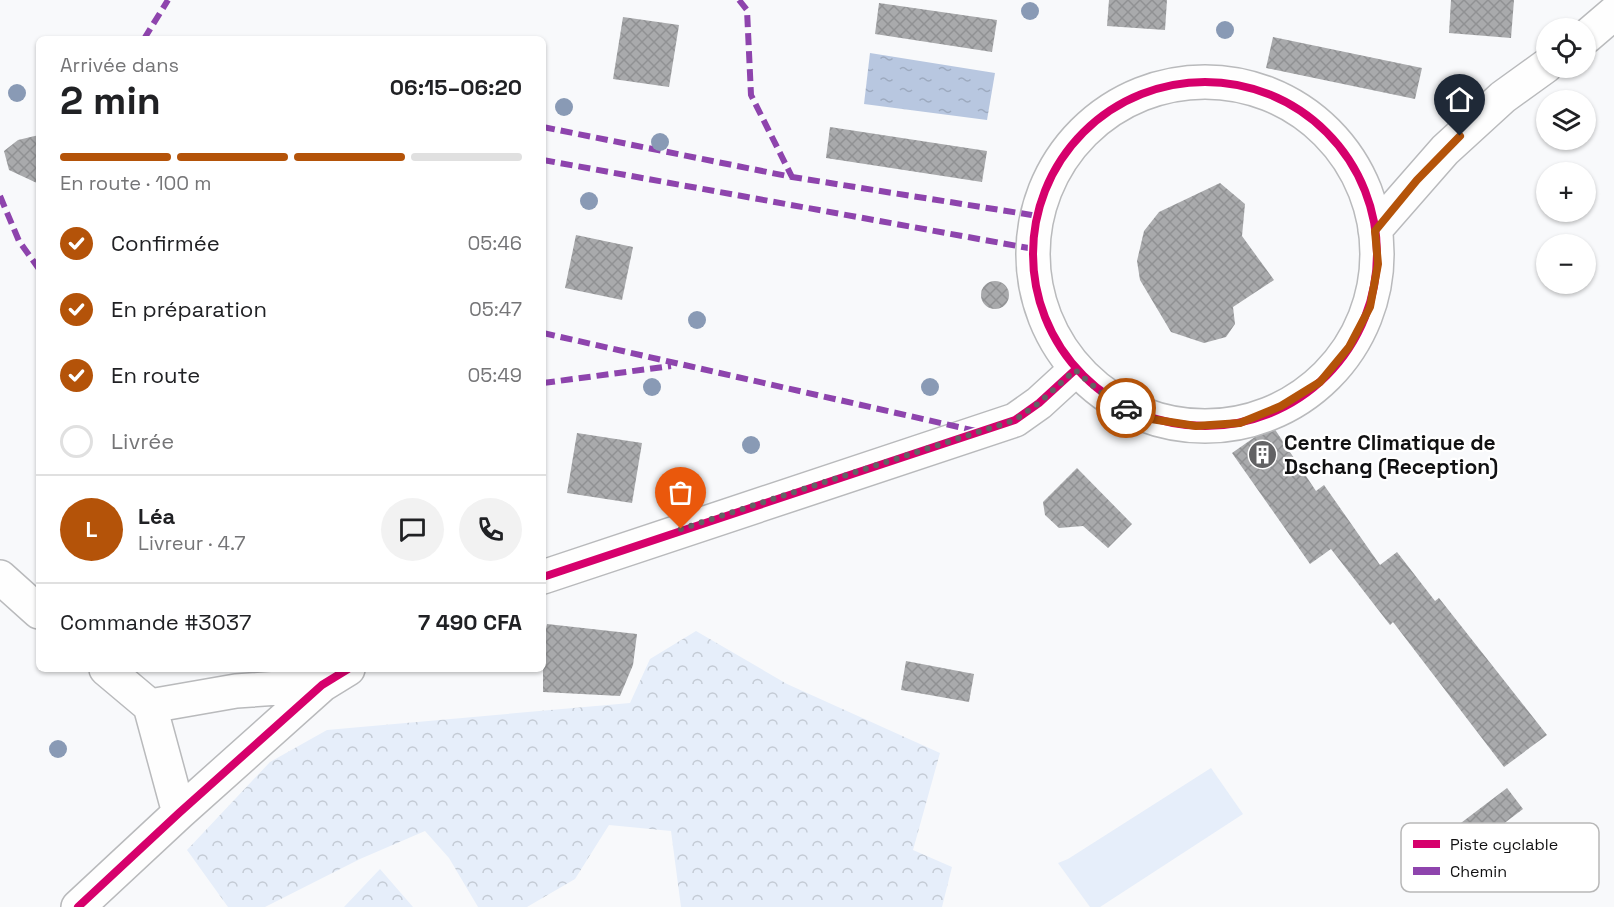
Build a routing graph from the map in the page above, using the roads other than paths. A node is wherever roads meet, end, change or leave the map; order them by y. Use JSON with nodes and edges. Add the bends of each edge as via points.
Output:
{"nodes":[{"id":1,"x":1614,"y":13,"type":"edge"},
{"id":2,"x":1596,"y":28,"type":"edge"},
{"id":3,"x":1536,"y":73,"type":"edge"},
{"id":4,"x":1375,"y":231,"type":"junction"},
{"id":5,"x":1075,"y":370,"type":"junction"},
{"id":6,"x":546,"y":576,"type":"edge"},
{"id":7,"x":0,"y":577,"type":"edge"},
{"id":8,"x":36,"y":609,"type":"edge"},
{"id":9,"x":110,"y":672,"type":"edge"},
{"id":10,"x":335,"y":677,"type":"edge"},
{"id":11,"x":150,"y":706,"type":"junction"},
{"id":12,"x":179,"y":813,"type":"junction"},
{"id":13,"x":78,"y":907,"type":"edge"}],
"edges":[{"from":1,"to":2,"type":"street"},
{"from":3,"to":4,"type":"street","via":[[1503,97],[1445,150]]},
{"from":4,"to":5,"type":"street","via":[[1378,264],[1370,307],[1349,347],[1320,382],[1281,406],[1240,423],[1196,426],[1151,419],[1112,402]]},
{"from":4,"to":5,"type":"street","via":[[1375,217],[1358,175],[1334,137],[1299,110],[1259,88],[1216,81],[1169,84],[1125,101],[1089,125],[1059,162],[1040,200],[1034,249],[1036,289],[1053,333]]},
{"from":5,"to":6,"type":"street","via":[[1015,420]]},
{"from":7,"to":8,"type":"street"},
{"from":9,"to":11,"type":"street"},
{"from":10,"to":11,"type":"street"},
{"from":10,"to":12,"type":"street"},
{"from":11,"to":12,"type":"street"},
{"from":12,"to":13,"type":"street"}]}
